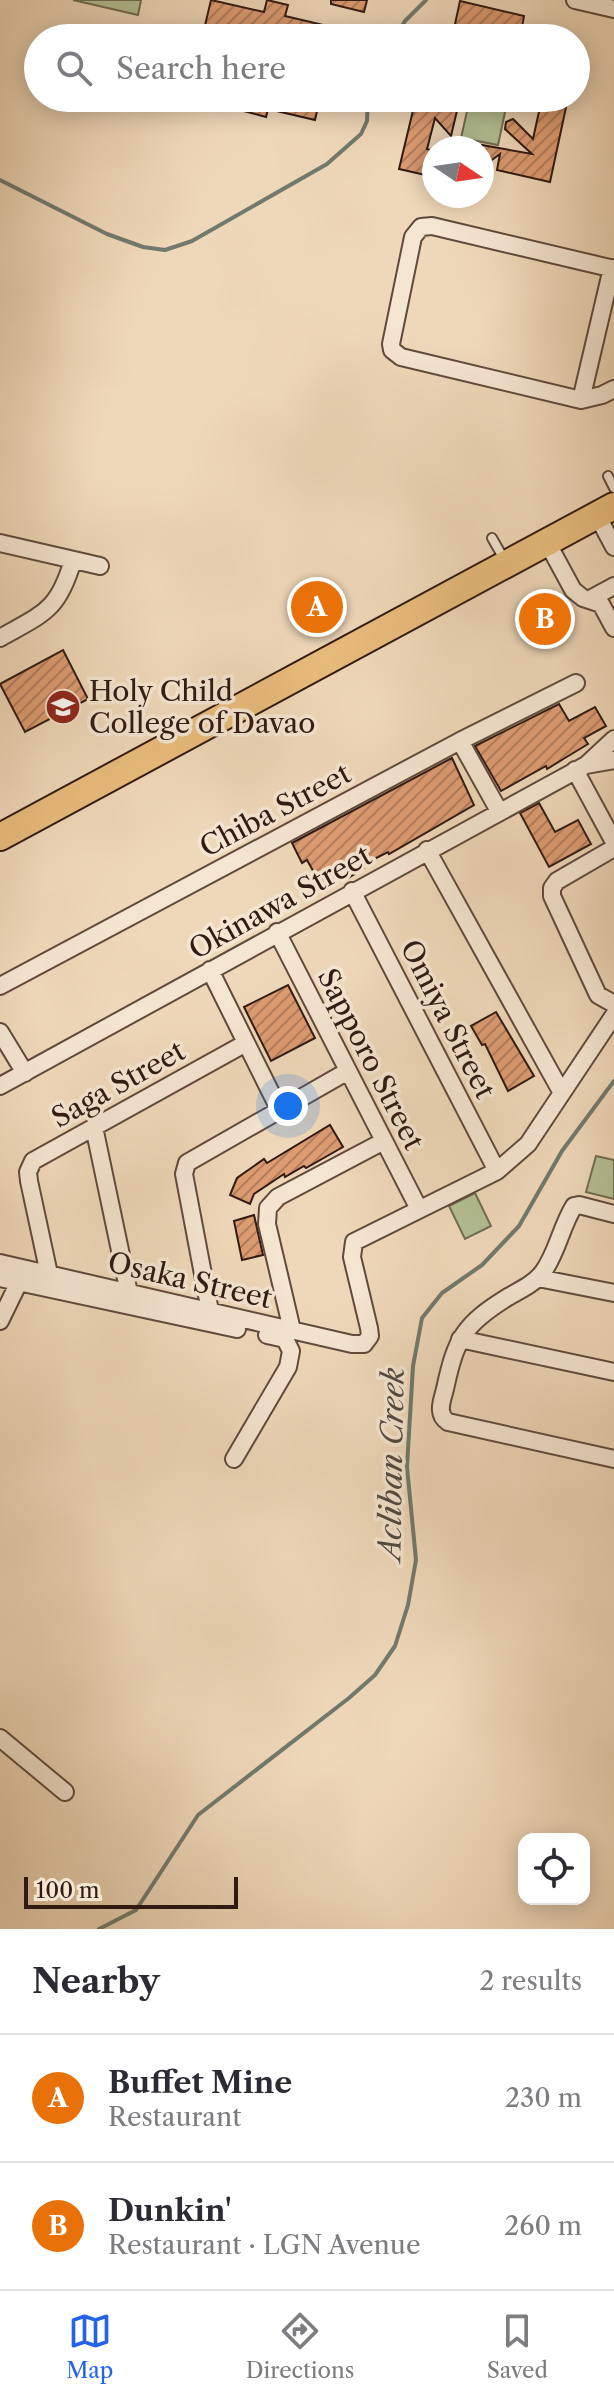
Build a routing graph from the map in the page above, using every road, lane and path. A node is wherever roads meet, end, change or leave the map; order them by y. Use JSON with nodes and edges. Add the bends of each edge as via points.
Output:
{"nodes":[{"id":1,"x":575,"y":0,"type":"edge"},
{"id":2,"x":614,"y":9,"type":"edge"},
{"id":3,"x":613,"y":268,"type":"edge"},
{"id":4,"x":614,"y":390,"type":"edge"},
{"id":5,"x":581,"y":400,"type":"junction"},
{"id":6,"x":608,"y":476,"type":"dead end"},
{"id":7,"x":614,"y":488,"type":"edge"},
{"id":8,"x":606,"y":510,"type":"edge"},
{"id":9,"x":492,"y":538,"type":"dead end"},
{"id":10,"x":547,"y":542,"type":"junction"},
{"id":11,"x":0,"y":543,"type":"edge"},
{"id":12,"x":614,"y":547,"type":"edge"},
{"id":13,"x":73,"y":560,"type":"junction"},
{"id":14,"x":506,"y":564,"type":"junction"},
{"id":15,"x":100,"y":566,"type":"dead end"},
{"id":16,"x":614,"y":586,"type":"edge"},
{"id":17,"x":590,"y":599,"type":"junction"},
{"id":18,"x":614,"y":628,"type":"edge"},
{"id":19,"x":0,"y":638,"type":"edge"},
{"id":20,"x":576,"y":683,"type":"dead end"},
{"id":21,"x":614,"y":739,"type":"edge"},
{"id":22,"x":460,"y":741,"type":"junction"},
{"id":23,"x":614,"y":760,"type":"edge"},
{"id":24,"x":581,"y":768,"type":"junction"},
{"id":25,"x":499,"y":811,"type":"junction"},
{"id":26,"x":2,"y":831,"type":"edge"},
{"id":27,"x":614,"y":845,"type":"edge"},
{"id":28,"x":427,"y":850,"type":"junction"},
{"id":29,"x":352,"y":891,"type":"junction"},
{"id":30,"x":277,"y":932,"type":"junction"},
{"id":31,"x":210,"y":970,"type":"junction"},
{"id":32,"x":0,"y":986,"type":"edge"},
{"id":33,"x":614,"y":1004,"type":"edge"},
{"id":34,"x":614,"y":1015,"type":"edge"},
{"id":35,"x":0,"y":1032,"type":"edge"},
{"id":36,"x":246,"y":1043,"type":"junction"},
{"id":37,"x":348,"y":1071,"type":"junction"},
{"id":38,"x":25,"y":1073,"type":"junction"},
{"id":39,"x":0,"y":1086,"type":"edge"},
{"id":40,"x":562,"y":1093,"type":"junction"},
{"id":41,"x":279,"y":1109,"type":"junction"},
{"id":42,"x":94,"y":1127,"type":"junction"},
{"id":43,"x":384,"y":1141,"type":"junction"},
{"id":44,"x":497,"y":1171,"type":"junction"},
{"id":45,"x":419,"y":1209,"type":"junction"},
{"id":46,"x":614,"y":1214,"type":"edge"},
{"id":47,"x":0,"y":1263,"type":"edge"},
{"id":48,"x":49,"y":1274,"type":"junction"},
{"id":49,"x":0,"y":1278,"type":"edge"},
{"id":50,"x":538,"y":1278,"type":"junction"},
{"id":51,"x":19,"y":1282,"type":"junction"},
{"id":52,"x":129,"y":1293,"type":"junction"},
{"id":53,"x":614,"y":1293,"type":"edge"},
{"id":54,"x":210,"y":1311,"type":"junction"},
{"id":55,"x":0,"y":1321,"type":"edge"},
{"id":56,"x":292,"y":1330,"type":"junction"},
{"id":57,"x":460,"y":1339,"type":"junction"},
{"id":58,"x":614,"y":1372,"type":"edge"},
{"id":59,"x":234,"y":1459,"type":"dead end"},
{"id":60,"x":614,"y":1459,"type":"edge"},
{"id":61,"x":0,"y":1738,"type":"edge"},
{"id":62,"x":65,"y":1792,"type":"dead end"}],
"edges":[{"from":1,"to":2,"type":"street"},
{"from":3,"to":5,"type":"street"},
{"from":3,"to":5,"type":"street","via":[[432,226],[421,227],[413,237],[392,338],[396,354]]},
{"from":4,"to":5,"type":"street"},
{"from":6,"to":7,"type":"lane"},
{"from":8,"to":10,"type":"highway"},
{"from":8,"to":12,"type":"street"},
{"from":9,"to":14,"type":"lane"},
{"from":10,"to":14,"type":"highway"},
{"from":10,"to":17,"type":"street","via":[[573,590]]},
{"from":11,"to":13,"type":"street"},
{"from":13,"to":15,"type":"street"},
{"from":13,"to":19,"type":"street","via":[[54,605]]},
{"from":14,"to":26,"type":"highway"},
{"from":16,"to":17,"type":"street"},
{"from":17,"to":18,"type":"street","via":[[601,604]]},
{"from":20,"to":22,"type":"street","name":"Chiba Street"},
{"from":21,"to":24,"type":"street"},
{"from":22,"to":25,"type":"street"},
{"from":22,"to":32,"type":"street","name":"Chiba Street"},
{"from":23,"to":24,"type":"street"},
{"from":24,"to":25,"type":"street","name":"Okinawa Street"},
{"from":24,"to":27,"type":"street"},
{"from":25,"to":28,"type":"street","name":"Okinawa Street"},
{"from":27,"to":33,"type":"street","via":[[557,881],[552,896],[598,995]]},
{"from":28,"to":29,"type":"street","name":"Okinawa Street"},
{"from":28,"to":40,"type":"street"},
{"from":29,"to":30,"type":"street","name":"Okinawa Street"},
{"from":29,"to":44,"type":"street","name":"Omiya Street"},
{"from":30,"to":31,"type":"street","name":"Okinawa Street"},
{"from":30,"to":37,"type":"street","name":"Sapporo Street"},
{"from":31,"to":36,"type":"street"},
{"from":31,"to":38,"type":"street","name":"Okinawa Street"},
{"from":34,"to":40,"type":"street"},
{"from":35,"to":38,"type":"street"},
{"from":36,"to":41,"type":"street"},
{"from":36,"to":42,"type":"street","name":"Saga Street"},
{"from":37,"to":41,"type":"street"},
{"from":37,"to":43,"type":"street","name":"Sapporo Street"},
{"from":38,"to":39,"type":"street","name":"Okinawa Street"},
{"from":40,"to":44,"type":"street","via":[[518,1156]]},
{"from":41,"to":54,"type":"street","via":[[193,1158],[185,1168]]},
{"from":42,"to":48,"type":"street","name":"Saga Street","via":[[30,1166]]},
{"from":42,"to":52,"type":"street"},
{"from":43,"to":45,"type":"street","name":"Sapporo Street"},
{"from":43,"to":56,"type":"street","via":[[278,1197],[268,1208],[267,1224]]},
{"from":44,"to":45,"type":"street"},
{"from":45,"to":56,"type":"street","name":"Osaka Street","via":[[358,1238],[352,1247],[368,1341],[352,1344]]},
{"from":46,"to":50,"type":"street","via":[[574,1206]]},
{"from":47,"to":48,"type":"street","name":"Osaka Street"},
{"from":48,"to":52,"type":"street","name":"Osaka Street"},
{"from":49,"to":51,"type":"street"},
{"from":50,"to":53,"type":"street"},
{"from":50,"to":57,"type":"street","via":[[477,1317]]},
{"from":51,"to":55,"type":"street"},
{"from":51,"to":59,"type":"street","via":[[285,1339],[291,1351],[288,1367]]},
{"from":52,"to":54,"type":"street","name":"Osaka Street"},
{"from":54,"to":56,"type":"street","name":"Osaka Street"},
{"from":57,"to":58,"type":"street"},
{"from":57,"to":60,"type":"street","via":[[441,1405],[443,1419]]},
{"from":61,"to":62,"type":"street"}]}
